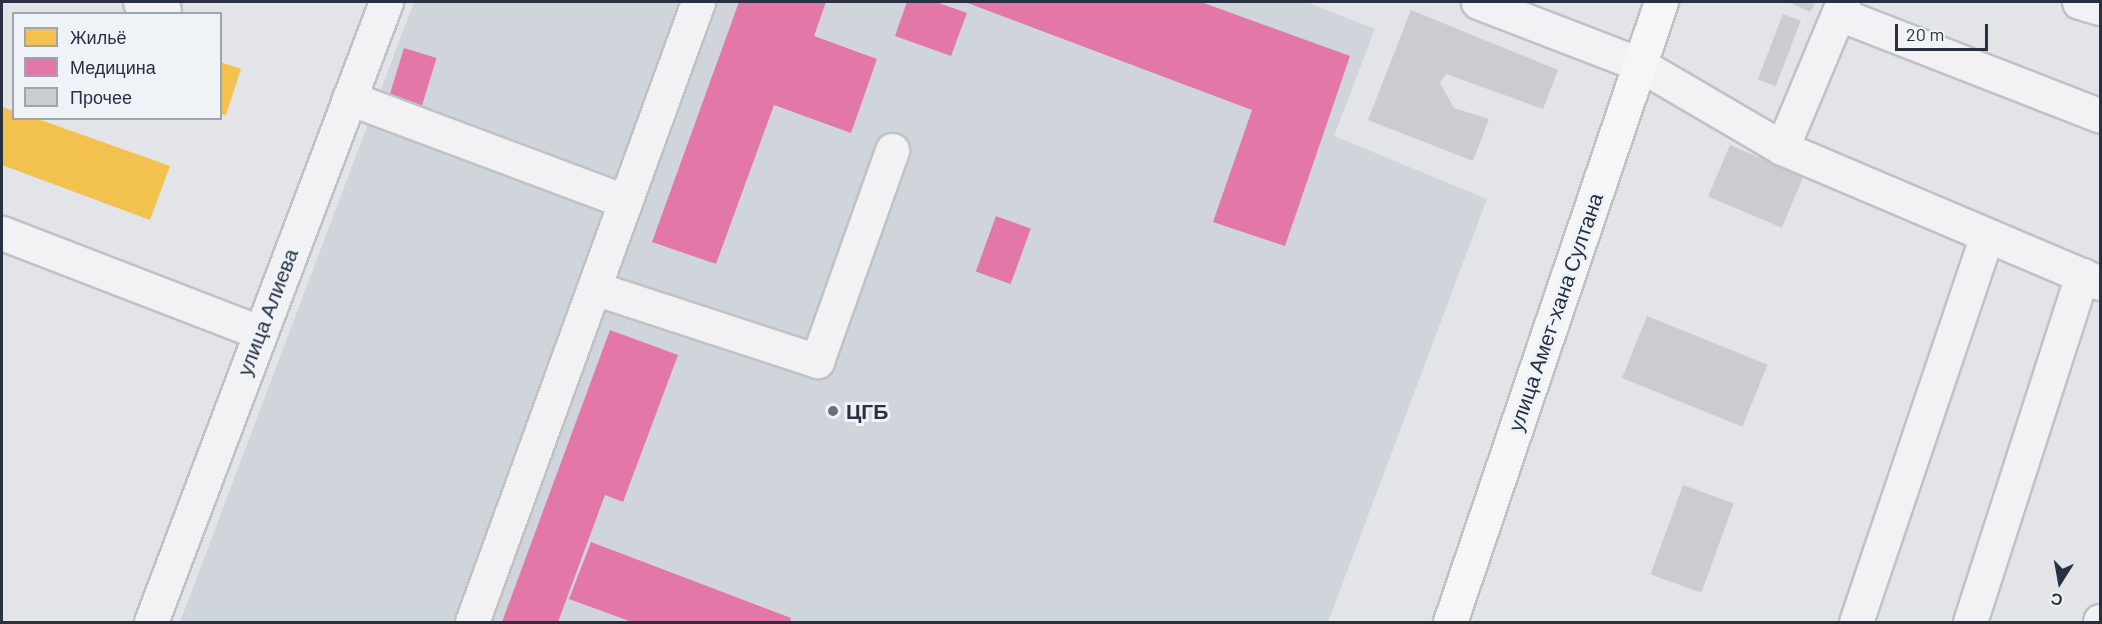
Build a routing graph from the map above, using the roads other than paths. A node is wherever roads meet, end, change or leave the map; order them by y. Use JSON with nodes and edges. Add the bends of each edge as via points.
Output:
{"nodes":[{"id":1,"x":386,"y":2,"type":"edge"},
{"id":2,"x":698,"y":2,"type":"edge"},
{"id":3,"x":1478,"y":2,"type":"edge"},
{"id":4,"x":1661,"y":2,"type":"edge"},
{"id":5,"x":2079,"y":2,"type":"edge"},
{"id":6,"x":1841,"y":8,"type":"edge"},
{"id":7,"x":2100,"y":8,"type":"edge"},
{"id":8,"x":1639,"y":64,"type":"junction"},
{"id":9,"x":349,"y":99,"type":"junction"},
{"id":10,"x":2100,"y":116,"type":"edge"},
{"id":11,"x":1782,"y":148,"type":"junction"},
{"id":12,"x":892,"y":150,"type":"dead end"},
{"id":13,"x":625,"y":201,"type":"junction"},
{"id":14,"x":2,"y":233,"type":"edge"},
{"id":15,"x":1986,"y":237,"type":"junction"},
{"id":16,"x":2091,"y":279,"type":"edge"},
{"id":17,"x":594,"y":288,"type":"junction"},
{"id":18,"x":259,"y":332,"type":"junction"},
{"id":19,"x":151,"y":622,"type":"edge"},
{"id":20,"x":472,"y":622,"type":"edge"},
{"id":21,"x":1450,"y":622,"type":"edge"},
{"id":22,"x":1856,"y":622,"type":"edge"},
{"id":23,"x":1970,"y":622,"type":"edge"}],
"edges":[{"from":1,"to":9,"type":"street","name":"улица Алиева"},
{"from":2,"to":13,"type":"street"},
{"from":3,"to":8,"type":"street"},
{"from":4,"to":8,"type":"main road","name":"улица Амет-хана Султана"},
{"from":5,"to":7,"type":"street"},
{"from":6,"to":10,"type":"street"},
{"from":6,"to":11,"type":"street"},
{"from":8,"to":11,"type":"street"},
{"from":8,"to":21,"type":"main road","name":"улица Амет-хана Султана"},
{"from":9,"to":13,"type":"street"},
{"from":9,"to":18,"type":"street","name":"улица Алиева"},
{"from":11,"to":15,"type":"street"},
{"from":12,"to":17,"type":"street","via":[[817,361]]},
{"from":13,"to":17,"type":"street"},
{"from":14,"to":18,"type":"street"},
{"from":15,"to":16,"type":"street"},
{"from":15,"to":22,"type":"street"},
{"from":16,"to":23,"type":"street"},
{"from":17,"to":20,"type":"street"},
{"from":18,"to":19,"type":"street","name":"улица Алиева"}]}
